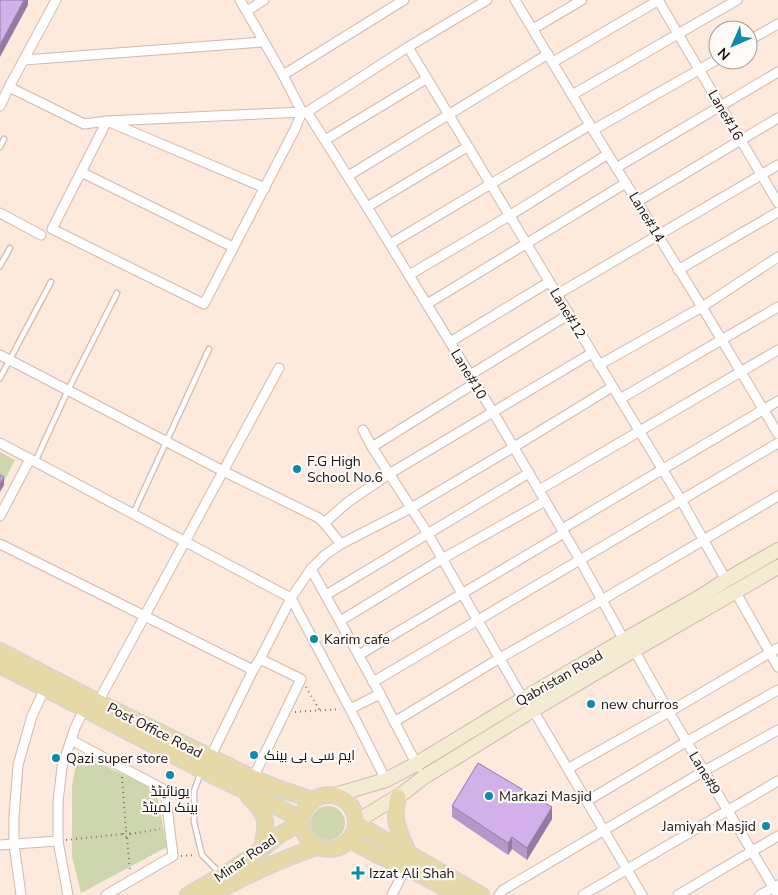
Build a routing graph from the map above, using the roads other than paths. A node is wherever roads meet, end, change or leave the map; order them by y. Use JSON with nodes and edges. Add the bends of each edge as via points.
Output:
{"nodes":[{"id":1,"x":56,"y":0,"type":"edge"},
{"id":2,"x":240,"y":0,"type":"edge"},
{"id":3,"x":264,"y":0,"type":"edge"},
{"id":4,"x":404,"y":0,"type":"edge"},
{"id":5,"x":487,"y":0,"type":"edge"},
{"id":6,"x":515,"y":0,"type":"edge"},
{"id":7,"x":582,"y":0,"type":"edge"},
{"id":8,"x":659,"y":0,"type":"edge"},
{"id":9,"x":737,"y":0,"type":"edge"},
{"id":10,"x":247,"y":11,"type":"junction"},
{"id":11,"x":778,"y":24,"type":"edge"},
{"id":12,"x":533,"y":29,"type":"junction"},
{"id":13,"x":678,"y":34,"type":"junction"},
{"id":14,"x":758,"y":35,"type":"edge"},
{"id":15,"x":264,"y":42,"type":"junction"},
{"id":16,"x":408,"y":47,"type":"junction"},
{"id":17,"x":550,"y":58,"type":"junction"},
{"id":18,"x":24,"y":60,"type":"junction"},
{"id":19,"x":708,"y":65,"type":"edge"},
{"id":20,"x":700,"y":70,"type":"junction"},
{"id":21,"x":778,"y":72,"type":"edge"},
{"id":22,"x":283,"y":75,"type":"junction"},
{"id":23,"x":426,"y":79,"type":"junction"},
{"id":24,"x":9,"y":87,"type":"junction"},
{"id":25,"x":572,"y":95,"type":"junction"},
{"id":26,"x":0,"y":106,"type":"edge"},
{"id":27,"x":721,"y":106,"type":"junction"},
{"id":28,"x":305,"y":112,"type":"junction"},
{"id":29,"x":448,"y":115,"type":"junction"},
{"id":30,"x":778,"y":118,"type":"edge"},
{"id":31,"x":107,"y":121,"type":"junction"},
{"id":32,"x":591,"y":128,"type":"junction"},
{"id":33,"x":4,"y":139,"type":"dead end"},
{"id":34,"x":325,"y":140,"type":"junction"},
{"id":35,"x":741,"y":140,"type":"junction"},
{"id":36,"x":0,"y":147,"type":"edge"},
{"id":37,"x":467,"y":147,"type":"junction"},
{"id":38,"x":608,"y":154,"type":"junction"},
{"id":39,"x":778,"y":165,"type":"edge"},
{"id":40,"x":616,"y":168,"type":"junction"},
{"id":41,"x":81,"y":172,"type":"junction"},
{"id":42,"x":761,"y":175,"type":"junction"},
{"id":43,"x":348,"y":176,"type":"junction"},
{"id":44,"x":626,"y":183,"type":"junction"},
{"id":45,"x":490,"y":185,"type":"junction"},
{"id":46,"x":265,"y":188,"type":"junction"},
{"id":47,"x":637,"y":202,"type":"junction"},
{"id":48,"x":778,"y":203,"type":"edge"},
{"id":49,"x":367,"y":207,"type":"junction"},
{"id":50,"x":778,"y":212,"type":"edge"},
{"id":51,"x":0,"y":213,"type":"edge"},
{"id":52,"x":509,"y":216,"type":"junction"},
{"id":53,"x":41,"y":234,"type":"dead end"},
{"id":54,"x":658,"y":235,"type":"junction"},
{"id":55,"x":390,"y":244,"type":"junction"},
{"id":56,"x":526,"y":244,"type":"junction"},
{"id":57,"x":233,"y":247,"type":"junction"},
{"id":58,"x":10,"y":248,"type":"dead end"},
{"id":59,"x":778,"y":258,"type":"edge"},
{"id":60,"x":0,"y":266,"type":"edge"},
{"id":61,"x":678,"y":270,"type":"junction"},
{"id":62,"x":409,"y":275,"type":"junction"},
{"id":63,"x":51,"y":282,"type":"dead end"},
{"id":64,"x":549,"y":282,"type":"junction"},
{"id":65,"x":117,"y":293,"type":"dead end"},
{"id":66,"x":556,"y":294,"type":"junction"},
{"id":67,"x":427,"y":304,"type":"junction"},
{"id":68,"x":702,"y":307,"type":"junction"},
{"id":69,"x":778,"y":307,"type":"edge"},
{"id":70,"x":568,"y":315,"type":"junction"},
{"id":71,"x":721,"y":340,"type":"junction"},
{"id":72,"x":450,"y":342,"type":"junction"},
{"id":73,"x":209,"y":349,"type":"dead end"},
{"id":74,"x":778,"y":350,"type":"edge"},
{"id":75,"x":592,"y":353,"type":"junction"},
{"id":76,"x":0,"y":355,"type":"edge"},
{"id":77,"x":10,"y":360,"type":"junction"},
{"id":78,"x":599,"y":365,"type":"junction"},
{"id":79,"x":279,"y":368,"type":"dead end"},
{"id":80,"x":740,"y":372,"type":"junction"},
{"id":81,"x":470,"y":375,"type":"junction"},
{"id":82,"x":0,"y":378,"type":"edge"},
{"id":83,"x":475,"y":383,"type":"junction"},
{"id":84,"x":612,"y":387,"type":"junction"},
{"id":85,"x":68,"y":390,"type":"junction"},
{"id":86,"x":620,"y":399,"type":"junction"},
{"id":87,"x":778,"y":401,"type":"edge"},
{"id":88,"x":763,"y":409,"type":"junction"},
{"id":89,"x":493,"y":412,"type":"junction"},
{"id":90,"x":363,"y":430,"type":"dead end"},
{"id":91,"x":639,"y":432,"type":"junction"},
{"id":92,"x":778,"y":434,"type":"edge"},
{"id":93,"x":167,"y":442,"type":"junction"},
{"id":94,"x":0,"y":443,"type":"edge"},
{"id":95,"x":778,"y":443,"type":"edge"},
{"id":96,"x":372,"y":447,"type":"junction"},
{"id":97,"x":514,"y":448,"type":"junction"},
{"id":98,"x":32,"y":460,"type":"junction"},
{"id":99,"x":662,"y":469,"type":"junction"},
{"id":100,"x":223,"y":471,"type":"junction"},
{"id":101,"x":529,"y":473,"type":"junction"},
{"id":102,"x":389,"y":474,"type":"junction"},
{"id":103,"x":539,"y":490,"type":"junction"},
{"id":104,"x":778,"y":496,"type":"edge"},
{"id":105,"x":681,"y":500,"type":"junction"},
{"id":106,"x":545,"y":501,"type":"junction"},
{"id":107,"x":411,"y":508,"type":"junction"},
{"id":108,"x":133,"y":514,"type":"junction"},
{"id":109,"x":0,"y":516,"type":"edge"},
{"id":110,"x":324,"y":523,"type":"junction"},
{"id":111,"x":563,"y":531,"type":"junction"},
{"id":112,"x":428,"y":534,"type":"junction"},
{"id":113,"x":703,"y":539,"type":"junction"},
{"id":114,"x":185,"y":541,"type":"junction"},
{"id":115,"x":0,"y":544,"type":"edge"},
{"id":116,"x":341,"y":544,"type":"junction"},
{"id":117,"x":778,"y":550,"type":"edge"},
{"id":118,"x":442,"y":560,"type":"junction"},
{"id":119,"x":580,"y":560,"type":"junction"},
{"id":120,"x":778,"y":567,"type":"edge"},
{"id":121,"x":311,"y":569,"type":"junction"},
{"id":122,"x":726,"y":580,"type":"junction"},
{"id":123,"x":735,"y":591,"type":"junction"},
{"id":124,"x":462,"y":593,"type":"junction"},
{"id":125,"x":326,"y":595,"type":"junction"},
{"id":126,"x":291,"y":598,"type":"junction"},
{"id":127,"x":602,"y":600,"type":"junction"},
{"id":128,"x":703,"y":603,"type":"junction"},
{"id":129,"x":144,"y":616,"type":"junction"},
{"id":130,"x":478,"y":620,"type":"junction"},
{"id":131,"x":340,"y":621,"type":"junction"},
{"id":132,"x":624,"y":640,"type":"junction"},
{"id":133,"x":634,"y":650,"type":"junction"},
{"id":134,"x":774,"y":651,"type":"edge"},
{"id":135,"x":359,"y":655,"type":"junction"},
{"id":136,"x":500,"y":658,"type":"junction"},
{"id":137,"x":260,"y":660,"type":"junction"},
{"id":138,"x":0,"y":663,"type":"edge"},
{"id":139,"x":778,"y":667,"type":"edge"},
{"id":140,"x":253,"y":670,"type":"junction"},
{"id":141,"x":373,"y":682,"type":"junction"},
{"id":142,"x":45,"y":688,"type":"junction"},
{"id":143,"x":778,"y":690,"type":"edge"},
{"id":144,"x":380,"y":694,"type":"junction"},
{"id":145,"x":523,"y":699,"type":"junction"},
{"id":146,"x":98,"y":702,"type":"junction"},
{"id":147,"x":84,"y":709,"type":"junction"},
{"id":148,"x":350,"y":709,"type":"junction"},
{"id":149,"x":534,"y":710,"type":"junction"},
{"id":150,"x":669,"y":712,"type":"junction"},
{"id":151,"x":394,"y":722,"type":"junction"},
{"id":152,"x":778,"y":730,"type":"edge"},
{"id":153,"x":71,"y":740,"type":"junction"},
{"id":154,"x":686,"y":742,"type":"junction"},
{"id":155,"x":206,"y":764,"type":"junction"},
{"id":156,"x":416,"y":764,"type":"junction"},
{"id":157,"x":568,"y":768,"type":"junction"},
{"id":158,"x":704,"y":771,"type":"junction"},
{"id":159,"x":424,"y":777,"type":"junction"},
{"id":160,"x":253,"y":778,"type":"junction"},
{"id":161,"x":386,"y":780,"type":"junction"},
{"id":162,"x":778,"y":781,"type":"edge"},
{"id":163,"x":238,"y":788,"type":"junction"},
{"id":164,"x":335,"y":796,"type":"junction"},
{"id":165,"x":398,"y":797,"type":"junction"},
{"id":166,"x":313,"y":800,"type":"junction"},
{"id":167,"x":587,"y":801,"type":"junction"},
{"id":168,"x":727,"y":810,"type":"junction"},
{"id":169,"x":302,"y":821,"type":"junction"},
{"id":170,"x":357,"y":822,"type":"junction"},
{"id":171,"x":604,"y":830,"type":"junction"},
{"id":172,"x":778,"y":836,"type":"edge"},
{"id":173,"x":350,"y":840,"type":"junction"},
{"id":174,"x":58,"y":841,"type":"junction"},
{"id":175,"x":14,"y":844,"type":"junction"},
{"id":176,"x":0,"y":845,"type":"edge"},
{"id":177,"x":317,"y":847,"type":"junction"},
{"id":178,"x":262,"y":849,"type":"junction"},
{"id":179,"x":752,"y":852,"type":"junction"},
{"id":180,"x":408,"y":861,"type":"junction"},
{"id":181,"x":626,"y":869,"type":"junction"},
{"id":182,"x":232,"y":874,"type":"junction"},
{"id":183,"x":776,"y":889,"type":"edge"},
{"id":184,"x":21,"y":895,"type":"edge"},
{"id":185,"x":68,"y":895,"type":"edge"},
{"id":186,"x":106,"y":895,"type":"edge"},
{"id":187,"x":188,"y":895,"type":"edge"},
{"id":188,"x":210,"y":895,"type":"edge"},
{"id":189,"x":392,"y":895,"type":"edge"},
{"id":190,"x":458,"y":895,"type":"edge"},
{"id":191,"x":480,"y":895,"type":"edge"},
{"id":192,"x":499,"y":895,"type":"edge"},
{"id":193,"x":584,"y":895,"type":"edge"},
{"id":194,"x":642,"y":895,"type":"edge"},
{"id":195,"x":678,"y":895,"type":"edge"},
{"id":196,"x":760,"y":895,"type":"edge"}],
"edges":[{"from":1,"to":18,"type":"street"},
{"from":2,"to":10,"type":"street","name":"Lane#10"},
{"from":3,"to":10,"type":"street"},
{"from":4,"to":22,"type":"street"},
{"from":5,"to":16,"type":"street"},
{"from":6,"to":12,"type":"street","name":"Lane#14"},
{"from":7,"to":12,"type":"street"},
{"from":8,"to":13,"type":"street","name":"Lane#16"},
{"from":8,"to":17,"type":"street"},
{"from":9,"to":13,"type":"street"},
{"from":10,"to":15,"type":"street","name":"Lane#10"},
{"from":11,"to":14,"type":"street"},
{"from":12,"to":17,"type":"street","name":"Lane#14"},
{"from":13,"to":20,"type":"street","name":"Lane#16"},
{"from":13,"to":25,"type":"street"},
{"from":15,"to":18,"type":"street"},
{"from":15,"to":22,"type":"street","name":"Lane#10"},
{"from":16,"to":23,"type":"street","name":"Lane#12"},
{"from":16,"to":28,"type":"street"},
{"from":17,"to":25,"type":"street","name":"Lane#14"},
{"from":17,"to":29,"type":"street"},
{"from":18,"to":24,"type":"street"},
{"from":19,"to":20,"type":"street"},
{"from":20,"to":27,"type":"street","name":"Lane#16"},
{"from":20,"to":32,"type":"street"},
{"from":21,"to":27,"type":"street"},
{"from":22,"to":28,"type":"street","name":"Lane#10"},
{"from":23,"to":29,"type":"street","name":"Lane#12"},
{"from":23,"to":34,"type":"street"},
{"from":24,"to":26,"type":"street"},
{"from":24,"to":31,"type":"street","via":[[84,124]]},
{"from":25,"to":32,"type":"street","name":"Lane#14"},
{"from":27,"to":35,"type":"street","name":"Lane#16"},
{"from":27,"to":40,"type":"street"},
{"from":28,"to":31,"type":"street"},
{"from":28,"to":34,"type":"street","name":"Lane#10"},
{"from":28,"to":46,"type":"street"},
{"from":29,"to":37,"type":"street","name":"Lane#12"},
{"from":29,"to":43,"type":"street"},
{"from":30,"to":35,"type":"street"},
{"from":31,"to":41,"type":"street"},
{"from":31,"to":46,"type":"street"},
{"from":32,"to":38,"type":"street","name":"Lane#14"},
{"from":32,"to":45,"type":"street"},
{"from":33,"to":36,"type":"lane"},
{"from":34,"to":43,"type":"street","name":"Lane#10"},
{"from":35,"to":42,"type":"street","name":"Lane#16"},
{"from":35,"to":47,"type":"street"},
{"from":37,"to":45,"type":"street","name":"Lane#12"},
{"from":37,"to":49,"type":"street"},
{"from":38,"to":40,"type":"street","name":"Lane#14"},
{"from":38,"to":52,"type":"street"},
{"from":39,"to":42,"type":"street"},
{"from":40,"to":44,"type":"street","name":"Lane#14"},
{"from":41,"to":57,"type":"street"},
{"from":41,"to":57,"type":"street","via":[[52,229],[204,304]]},
{"from":42,"to":48,"type":"street","name":"Lane#16"},
{"from":42,"to":54,"type":"street"},
{"from":43,"to":49,"type":"street","name":"Lane#10"},
{"from":44,"to":47,"type":"street","name":"Lane#14"},
{"from":44,"to":56,"type":"street"},
{"from":45,"to":52,"type":"street","name":"Lane#12"},
{"from":45,"to":55,"type":"street"},
{"from":46,"to":57,"type":"street"},
{"from":47,"to":54,"type":"street","name":"Lane#14"},
{"from":49,"to":55,"type":"street","name":"Lane#10"},
{"from":50,"to":61,"type":"street"},
{"from":51,"to":53,"type":"street"},
{"from":52,"to":56,"type":"street","name":"Lane#12"},
{"from":52,"to":62,"type":"street"},
{"from":54,"to":61,"type":"street","name":"Lane#14"},
{"from":54,"to":66,"type":"street"},
{"from":55,"to":62,"type":"street","name":"Lane#10"},
{"from":56,"to":64,"type":"street","name":"Lane#12"},
{"from":56,"to":67,"type":"street"},
{"from":58,"to":60,"type":"lane"},
{"from":59,"to":68,"type":"street"},
{"from":61,"to":68,"type":"street","name":"Lane#14"},
{"from":62,"to":67,"type":"street","name":"Lane#10"},
{"from":63,"to":77,"type":"lane"},
{"from":64,"to":66,"type":"street","name":"Lane#12"},
{"from":64,"to":72,"type":"street"},
{"from":65,"to":85,"type":"lane"},
{"from":66,"to":70,"type":"street","name":"Lane#12"},
{"from":67,"to":72,"type":"street","name":"Lane#10"},
{"from":68,"to":71,"type":"street","name":"Lane#14"},
{"from":68,"to":78,"type":"street"},
{"from":69,"to":71,"type":"street"},
{"from":70,"to":75,"type":"street","name":"Lane#12"},
{"from":70,"to":81,"type":"street"},
{"from":71,"to":80,"type":"street","name":"Lane#14"},
{"from":71,"to":86,"type":"street"},
{"from":72,"to":81,"type":"street","name":"Lane#10"},
{"from":73,"to":93,"type":"lane"},
{"from":74,"to":80,"type":"street"},
{"from":75,"to":78,"type":"street","name":"Lane#12"},
{"from":75,"to":89,"type":"street"},
{"from":76,"to":77,"type":"street"},
{"from":77,"to":82,"type":"lane"},
{"from":77,"to":85,"type":"street"},
{"from":78,"to":84,"type":"street","name":"Lane#12"},
{"from":79,"to":100,"type":"street"},
{"from":80,"to":88,"type":"street","name":"Lane#14"},
{"from":80,"to":91,"type":"street"},
{"from":81,"to":83,"type":"street","name":"Lane#10"},
{"from":83,"to":89,"type":"street","name":"Lane#10"},
{"from":83,"to":96,"type":"street"},
{"from":84,"to":86,"type":"street","name":"Lane#12"},
{"from":84,"to":97,"type":"street"},
{"from":85,"to":93,"type":"street"},
{"from":85,"to":98,"type":"lane"},
{"from":86,"to":91,"type":"street","name":"Lane#12"},
{"from":87,"to":88,"type":"street"},
{"from":88,"to":92,"type":"street","name":"Lane#14"},
{"from":88,"to":99,"type":"street"},
{"from":89,"to":97,"type":"street","name":"Lane#10"},
{"from":89,"to":102,"type":"street"},
{"from":90,"to":96,"type":"street"},
{"from":91,"to":99,"type":"street","name":"Lane#12"},
{"from":91,"to":103,"type":"street"},
{"from":93,"to":100,"type":"street"},
{"from":93,"to":108,"type":"lane"},
{"from":94,"to":98,"type":"street"},
{"from":95,"to":105,"type":"street"},
{"from":96,"to":102,"type":"street"},
{"from":97,"to":101,"type":"street","name":"Lane#10"},
{"from":97,"to":107,"type":"street"},
{"from":98,"to":108,"type":"street"},
{"from":98,"to":109,"type":"street"},
{"from":99,"to":105,"type":"street","name":"Lane#12"},
{"from":99,"to":111,"type":"street"},
{"from":100,"to":110,"type":"street"},
{"from":100,"to":114,"type":"street"},
{"from":101,"to":103,"type":"street","name":"Lane#10"},
{"from":101,"to":112,"type":"street"},
{"from":102,"to":107,"type":"street"},
{"from":102,"to":110,"type":"street"},
{"from":103,"to":106,"type":"street","name":"Lane#10"},
{"from":104,"to":113,"type":"street"},
{"from":105,"to":113,"type":"street","name":"Lane#12"},
{"from":105,"to":119,"type":"street"},
{"from":106,"to":111,"type":"street","name":"Lane#10"},
{"from":106,"to":118,"type":"street"},
{"from":107,"to":112,"type":"street"},
{"from":107,"to":116,"type":"street"},
{"from":108,"to":114,"type":"street"},
{"from":110,"to":116,"type":"street"},
{"from":111,"to":119,"type":"street","name":"Lane#10"},
{"from":111,"to":124,"type":"street"},
{"from":112,"to":118,"type":"street"},
{"from":112,"to":125,"type":"street"},
{"from":113,"to":122,"type":"street","name":"Lane#12"},
{"from":113,"to":127,"type":"street"},
{"from":114,"to":126,"type":"street"},
{"from":114,"to":129,"type":"street"},
{"from":115,"to":129,"type":"street"},
{"from":116,"to":121,"type":"street"},
{"from":117,"to":122,"type":"street","name":"Qabristan Road"},
{"from":118,"to":124,"type":"street"},
{"from":118,"to":131,"type":"street"},
{"from":119,"to":127,"type":"street","name":"Lane#10"},
{"from":119,"to":130,"type":"street"},
{"from":120,"to":123,"type":"street","name":"Qabristan Road"},
{"from":121,"to":125,"type":"street"},
{"from":121,"to":126,"type":"street"},
{"from":122,"to":128,"type":"street","name":"Qabristan Road"},
{"from":123,"to":128,"type":"street","name":"Qabristan Road"},
{"from":123,"to":134,"type":"street"},
{"from":124,"to":130,"type":"street"},
{"from":124,"to":135,"type":"street"},
{"from":125,"to":131,"type":"street"},
{"from":126,"to":137,"type":"street"},
{"from":126,"to":148,"type":"street"},
{"from":127,"to":132,"type":"street","name":"Lane#10"},
{"from":127,"to":136,"type":"street"},
{"from":128,"to":132,"type":"street","name":"Qabristan Road"},
{"from":128,"to":133,"type":"street","name":"Qabristan Road"},
{"from":129,"to":140,"type":"street"},
{"from":129,"to":146,"type":"street"},
{"from":130,"to":136,"type":"street"},
{"from":130,"to":141,"type":"street"},
{"from":131,"to":135,"type":"street"},
{"from":132,"to":145,"type":"street","name":"Qabristan Road"},
{"from":133,"to":149,"type":"street","name":"Qabristan Road"},
{"from":133,"to":150,"type":"street","name":"Lane#9"},
{"from":134,"to":139,"type":"street"},
{"from":134,"to":150,"type":"street"},
{"from":135,"to":141,"type":"street"},
{"from":136,"to":145,"type":"street"},
{"from":136,"to":151,"type":"street"},
{"from":137,"to":140,"type":"street"},
{"from":137,"to":160,"type":"street","via":[[301,679]]},
{"from":138,"to":142,"type":"main road","name":"Post Office Road"},
{"from":138,"to":146,"type":"main road","name":"Post Office Road"},
{"from":140,"to":155,"type":"street"},
{"from":141,"to":144,"type":"street"},
{"from":142,"to":147,"type":"main road","name":"Post Office Road"},
{"from":142,"to":175,"type":"street","via":[[32,716],[18,764]]},
{"from":143,"to":154,"type":"street"},
{"from":144,"to":148,"type":"street"},
{"from":144,"to":151,"type":"street"},
{"from":145,"to":156,"type":"street","name":"Qabristan Road"},
{"from":146,"to":155,"type":"main road","name":"Post Office Road"},
{"from":147,"to":153,"type":"street"},
{"from":147,"to":155,"type":"main road","name":"Post Office Road"},
{"from":148,"to":161,"type":"street"},
{"from":149,"to":157,"type":"street"},
{"from":149,"to":159,"type":"street","name":"Qabristan Road"},
{"from":150,"to":154,"type":"street","name":"Lane#9"},
{"from":150,"to":157,"type":"street"},
{"from":151,"to":156,"type":"street"},
{"from":152,"to":158,"type":"street"},
{"from":153,"to":174,"type":"street","via":[[62,768]]},
{"from":153,"to":186,"type":"street","via":[[165,790],[173,856]]},
{"from":154,"to":158,"type":"street","name":"Lane#9"},
{"from":154,"to":167,"type":"street"},
{"from":155,"to":160,"type":"main road","name":"Post Office Road"},
{"from":155,"to":163,"type":"main road","name":"Post Office Road"},
{"from":155,"to":182,"type":"lane","via":[[194,791],[194,822],[202,855]]},
{"from":156,"to":159,"type":"street"},
{"from":156,"to":161,"type":"street","name":"Qabristan Road"},
{"from":157,"to":167,"type":"street"},
{"from":158,"to":168,"type":"street","name":"Lane#9"},
{"from":158,"to":171,"type":"street"},
{"from":159,"to":165,"type":"street","name":"Qabristan Road"},
{"from":160,"to":166,"type":"main road","name":"Post Office Road"},
{"from":161,"to":164,"type":"street","name":"Qabristan Road"},
{"from":162,"to":168,"type":"street"},
{"from":163,"to":169,"type":"main road","name":"Post Office Road"},
{"from":163,"to":178,"type":"main road","via":[[260,808],[265,818]]},
{"from":164,"to":166,"type":"main road"},
{"from":164,"to":170,"type":"main road","via":[[346,800],[354,809]]},
{"from":165,"to":170,"type":"street","name":"Qabristan Road"},
{"from":165,"to":180,"type":"main road","via":[[394,810]]},
{"from":166,"to":169,"type":"main road"},
{"from":167,"to":171,"type":"street"},
{"from":168,"to":179,"type":"street","name":"Lane#9"},
{"from":168,"to":181,"type":"street"},
{"from":169,"to":177,"type":"main road","via":[[304,833]]},
{"from":169,"to":178,"type":"main road","name":"Minar Road"},
{"from":170,"to":173,"type":"main road"},
{"from":170,"to":180,"type":"main road"},
{"from":171,"to":181,"type":"street"},
{"from":171,"to":192,"type":"street"},
{"from":172,"to":179,"type":"street"},
{"from":173,"to":177,"type":"main road","via":[[331,850]]},
{"from":173,"to":180,"type":"main road","via":[[380,856]]},
{"from":174,"to":175,"type":"street"},
{"from":174,"to":185,"type":"street"},
{"from":175,"to":176,"type":"street"},
{"from":175,"to":184,"type":"street"},
{"from":177,"to":182,"type":"main road","name":"Minar Road"},
{"from":178,"to":182,"type":"main road","name":"Minar Road"},
{"from":179,"to":183,"type":"street","name":"Lane#9"},
{"from":179,"to":195,"type":"street"},
{"from":180,"to":189,"type":"street"},
{"from":180,"to":190,"type":"main road"},
{"from":180,"to":191,"type":"main road"},
{"from":181,"to":193,"type":"street"},
{"from":181,"to":194,"type":"street"},
{"from":182,"to":187,"type":"main road","name":"Minar Road"},
{"from":182,"to":188,"type":"main road","name":"Minar Road"},
{"from":183,"to":196,"type":"street"}]}
